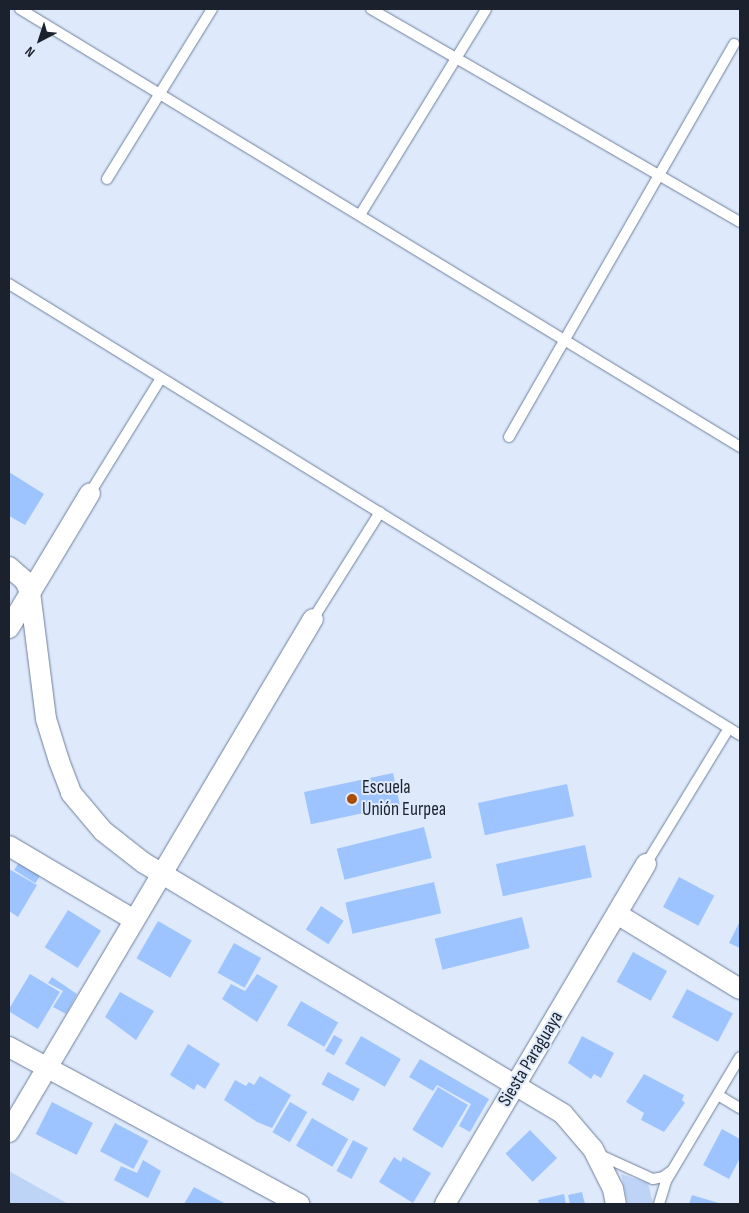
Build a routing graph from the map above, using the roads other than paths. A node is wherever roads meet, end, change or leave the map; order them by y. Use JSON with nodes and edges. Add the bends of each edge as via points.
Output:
{"nodes":[{"id":1,"x":20,"y":9,"type":"edge"},
{"id":2,"x":212,"y":9,"type":"edge"},
{"id":3,"x":370,"y":9,"type":"edge"},
{"id":4,"x":486,"y":9,"type":"edge"},
{"id":5,"x":734,"y":44,"type":"dead end"},
{"id":6,"x":456,"y":58,"type":"junction"},
{"id":7,"x":160,"y":94,"type":"junction"},
{"id":8,"x":659,"y":176,"type":"junction"},
{"id":9,"x":107,"y":179,"type":"dead end"},
{"id":10,"x":360,"y":215,"type":"junction"},
{"id":11,"x":740,"y":222,"type":"edge"},
{"id":12,"x":9,"y":284,"type":"edge"},
{"id":13,"x":565,"y":340,"type":"junction"},
{"id":14,"x":161,"y":378,"type":"junction"},
{"id":15,"x":509,"y":437,"type":"dead end"},
{"id":16,"x":740,"y":447,"type":"edge"},
{"id":17,"x":90,"y":493,"type":"joint"},
{"id":18,"x":380,"y":512,"type":"junction"},
{"id":19,"x":9,"y":567,"type":"edge"},
{"id":20,"x":30,"y":592,"type":"junction"},
{"id":21,"x":313,"y":619,"type":"joint"},
{"id":22,"x":9,"y":628,"type":"edge"},
{"id":23,"x":729,"y":728,"type":"junction"},
{"id":24,"x":740,"y":735,"type":"edge"},
{"id":25,"x":9,"y":846,"type":"edge"},
{"id":26,"x":646,"y":864,"type":"joint"},
{"id":27,"x":162,"y":873,"type":"junction"},
{"id":28,"x":617,"y":914,"type":"junction"},
{"id":29,"x":134,"y":920,"type":"junction"},
{"id":30,"x":740,"y":989,"type":"edge"},
{"id":31,"x":9,"y":1047,"type":"edge"},
{"id":32,"x":740,"y":1058,"type":"edge"},
{"id":33,"x":47,"y":1068,"type":"junction"},
{"id":34,"x":515,"y":1085,"type":"junction"},
{"id":35,"x":718,"y":1095,"type":"junction"},
{"id":36,"x":740,"y":1108,"type":"edge"},
{"id":37,"x":9,"y":1132,"type":"edge"},
{"id":38,"x":593,"y":1148,"type":"junction"},
{"id":39,"x":673,"y":1169,"type":"junction"},
{"id":40,"x":299,"y":1204,"type":"edge"},
{"id":41,"x":445,"y":1204,"type":"edge"},
{"id":42,"x":616,"y":1204,"type":"edge"},
{"id":43,"x":659,"y":1204,"type":"edge"}],
"edges":[{"from":1,"to":7,"type":"lane"},
{"from":2,"to":7,"type":"lane"},
{"from":3,"to":6,"type":"lane"},
{"from":4,"to":6,"type":"lane"},
{"from":5,"to":8,"type":"lane"},
{"from":6,"to":8,"type":"lane"},
{"from":6,"to":10,"type":"lane"},
{"from":7,"to":9,"type":"lane"},
{"from":7,"to":10,"type":"lane"},
{"from":8,"to":11,"type":"lane"},
{"from":8,"to":13,"type":"lane"},
{"from":10,"to":13,"type":"lane"},
{"from":12,"to":14,"type":"lane"},
{"from":13,"to":15,"type":"lane"},
{"from":13,"to":16,"type":"lane"},
{"from":14,"to":17,"type":"lane"},
{"from":14,"to":18,"type":"lane"},
{"from":17,"to":20,"type":"street"},
{"from":18,"to":21,"type":"lane"},
{"from":18,"to":23,"type":"lane"},
{"from":19,"to":20,"type":"street","via":[[25,581]]},
{"from":20,"to":22,"type":"street"},
{"from":20,"to":27,"type":"street","via":[[46,719],[72,793],[103,831]]},
{"from":21,"to":27,"type":"street"},
{"from":23,"to":24,"type":"lane"},
{"from":23,"to":26,"type":"lane"},
{"from":25,"to":29,"type":"street"},
{"from":26,"to":28,"type":"street","name":"Siesta Paraguaya"},
{"from":27,"to":29,"type":"street"},
{"from":27,"to":34,"type":"street"},
{"from":28,"to":30,"type":"street"},
{"from":28,"to":34,"type":"street","name":"Siesta Paraguaya"},
{"from":29,"to":33,"type":"street"},
{"from":31,"to":33,"type":"street"},
{"from":32,"to":35,"type":"lane"},
{"from":33,"to":37,"type":"street"},
{"from":33,"to":40,"type":"street"},
{"from":34,"to":38,"type":"street","via":[[563,1114]]},
{"from":34,"to":41,"type":"street","name":"Siesta Paraguaya"},
{"from":35,"to":36,"type":"lane"},
{"from":35,"to":39,"type":"lane"},
{"from":38,"to":39,"type":"lane","via":[[607,1160],[653,1179],[664,1177]]},
{"from":38,"to":42,"type":"street","via":[[613,1189]]},
{"from":39,"to":43,"type":"lane"}]}
